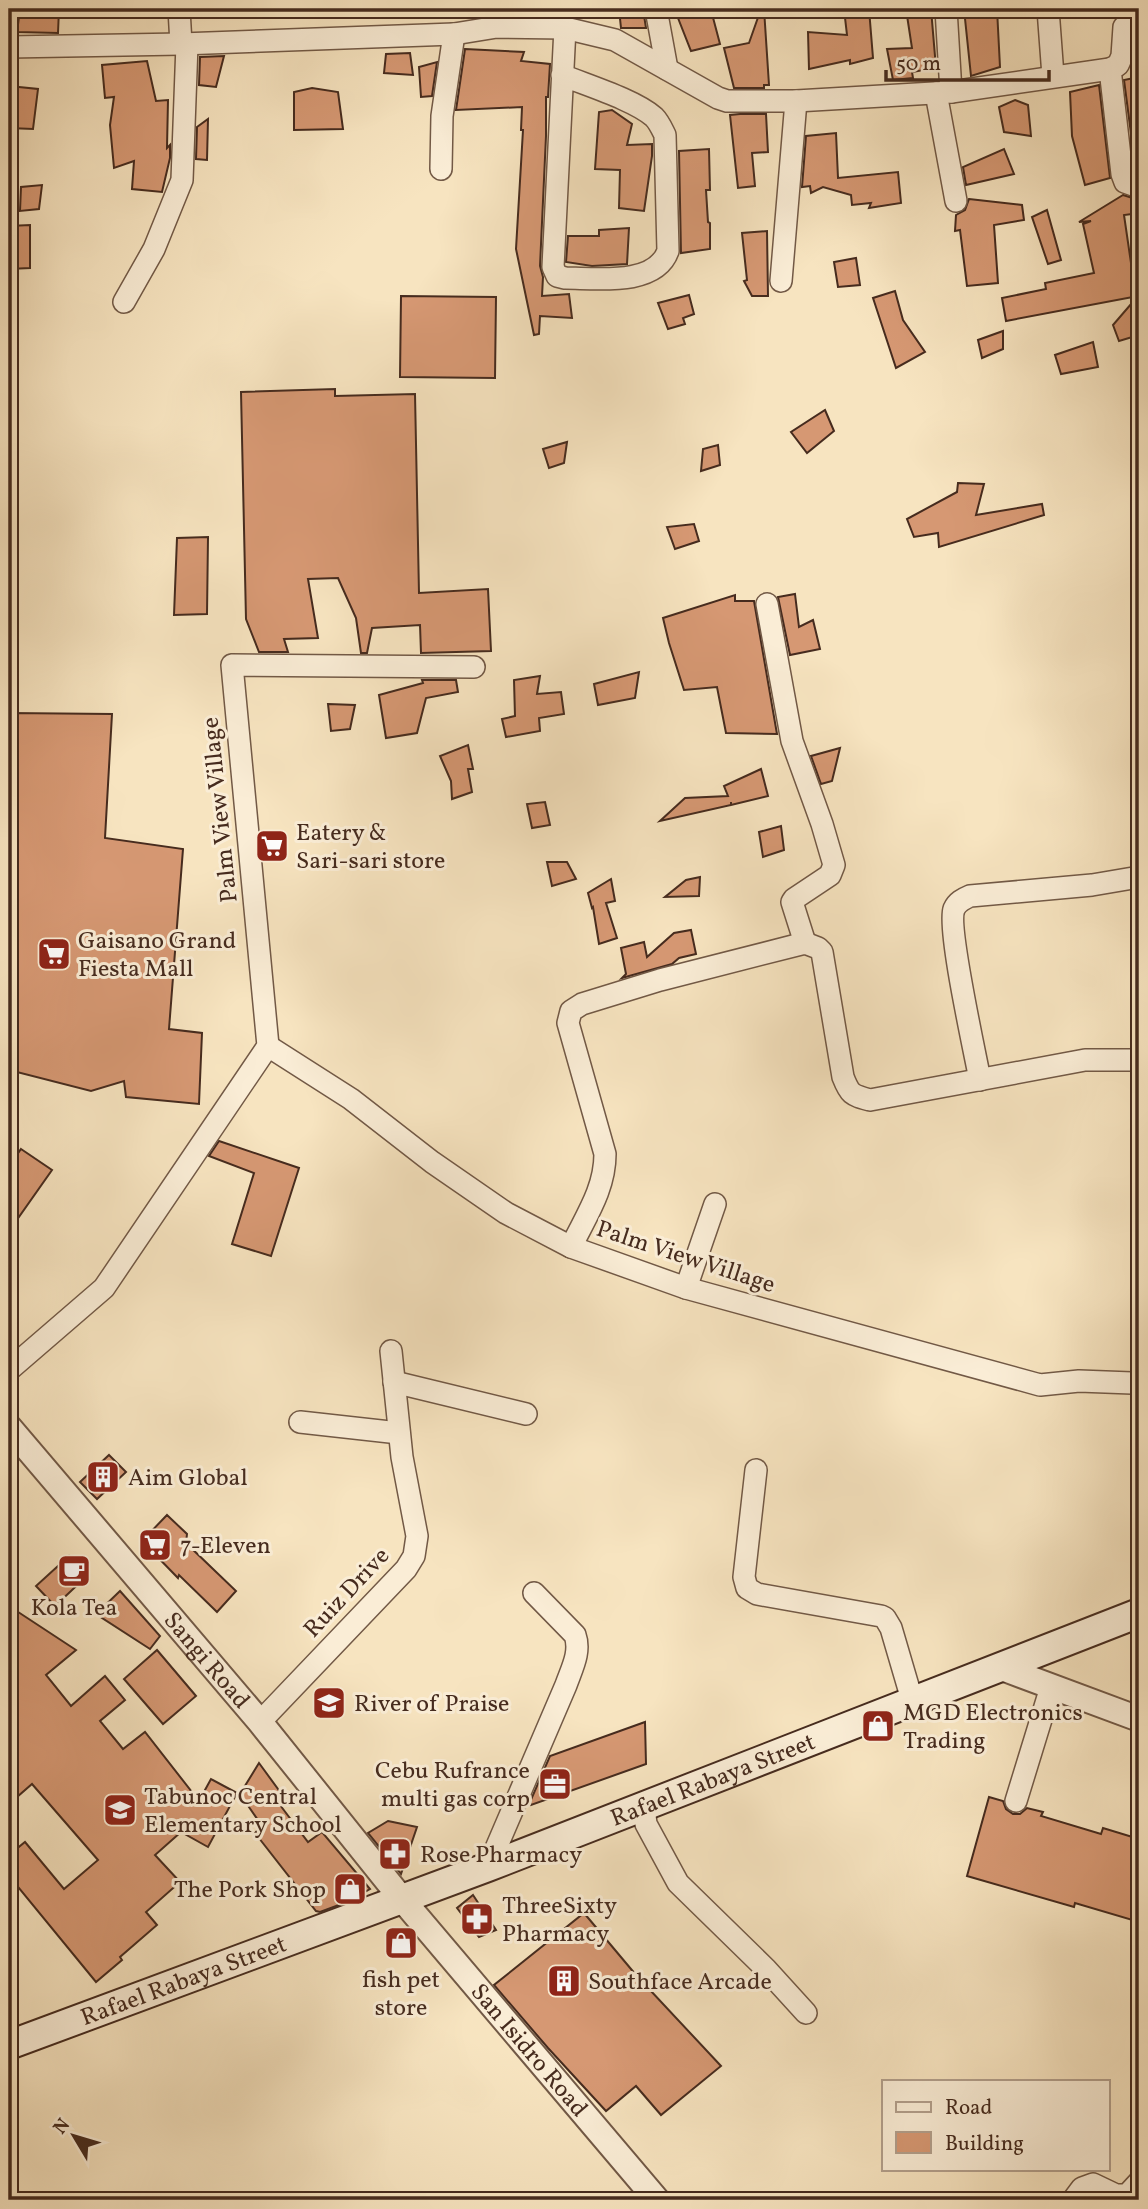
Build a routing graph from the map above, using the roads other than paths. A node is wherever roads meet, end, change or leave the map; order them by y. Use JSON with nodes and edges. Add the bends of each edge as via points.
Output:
{"nodes":[{"id":1,"x":179,"y":9,"type":"edge"},
{"id":2,"x":656,"y":9,"type":"edge"},
{"id":3,"x":946,"y":9,"type":"edge"},
{"id":4,"x":1048,"y":9,"type":"edge"},
{"id":5,"x":1139,"y":22,"type":"edge"},
{"id":6,"x":565,"y":28,"type":"junction"},
{"id":7,"x":454,"y":34,"type":"junction"},
{"id":8,"x":184,"y":44,"type":"junction"},
{"id":9,"x":9,"y":47,"type":"edge"},
{"id":10,"x":667,"y":69,"type":"junction"},
{"id":11,"x":1110,"y":69,"type":"junction"},
{"id":12,"x":562,"y":75,"type":"junction"},
{"id":13,"x":1054,"y":76,"type":"junction"},
{"id":14,"x":943,"y":92,"type":"junction"},
{"id":15,"x":796,"y":101,"type":"junction"},
{"id":16,"x":441,"y":169,"type":"dead end"},
{"id":17,"x":1139,"y":187,"type":"edge"},
{"id":18,"x":956,"y":201,"type":"dead end"},
{"id":19,"x":781,"y":281,"type":"dead end"},
{"id":20,"x":124,"y":302,"type":"dead end"},
{"id":21,"x":767,"y":604,"type":"dead end"},
{"id":22,"x":474,"y":667,"type":"dead end"},
{"id":23,"x":1139,"y":877,"type":"edge"},
{"id":24,"x":805,"y":943,"type":"junction"},
{"id":25,"x":268,"y":1046,"type":"junction"},
{"id":26,"x":1139,"y":1060,"type":"edge"},
{"id":27,"x":980,"y":1080,"type":"junction"},
{"id":28,"x":715,"y":1204,"type":"dead end"},
{"id":29,"x":570,"y":1247,"type":"junction"},
{"id":30,"x":686,"y":1288,"type":"junction"},
{"id":31,"x":391,"y":1351,"type":"dead end"},
{"id":32,"x":9,"y":1370,"type":"edge"},
{"id":33,"x":1139,"y":1381,"type":"edge"},
{"id":34,"x":394,"y":1382,"type":"junction"},
{"id":35,"x":526,"y":1414,"type":"dead end"},
{"id":36,"x":300,"y":1422,"type":"dead end"},
{"id":37,"x":9,"y":1427,"type":"edge"},
{"id":38,"x":399,"y":1433,"type":"junction"},
{"id":39,"x":756,"y":1470,"type":"dead end"},
{"id":40,"x":534,"y":1592,"type":"dead end"},
{"id":41,"x":1139,"y":1613,"type":"edge"},
{"id":42,"x":1002,"y":1668,"type":"junction"},
{"id":43,"x":1051,"y":1687,"type":"junction"},
{"id":44,"x":913,"y":1703,"type":"junction"},
{"id":45,"x":1139,"y":1719,"type":"edge"},
{"id":46,"x":260,"y":1723,"type":"junction"},
{"id":47,"x":1016,"y":1801,"type":"dead end"},
{"id":48,"x":645,"y":1807,"type":"junction"},
{"id":49,"x":488,"y":1867,"type":"junction"},
{"id":50,"x":401,"y":1898,"type":"junction"},
{"id":51,"x":806,"y":2013,"type":"dead end"},
{"id":52,"x":9,"y":2045,"type":"edge"},
{"id":53,"x":1139,"y":2184,"type":"edge"},
{"id":54,"x":657,"y":2200,"type":"edge"},
{"id":55,"x":1073,"y":2200,"type":"edge"}],
"edges":[{"from":1,"to":8,"type":"street"},
{"from":2,"to":10,"type":"street"},
{"from":3,"to":14,"type":"street"},
{"from":4,"to":13,"type":"street"},
{"from":5,"to":11,"type":"street","via":[[1124,27],[1122,56]]},
{"from":6,"to":7,"type":"street","via":[[497,27]]},
{"from":6,"to":10,"type":"street","via":[[615,40]]},
{"from":6,"to":12,"type":"street"},
{"from":7,"to":8,"type":"street"},
{"from":7,"to":16,"type":"street","via":[[442,116]]},
{"from":8,"to":9,"type":"street"},
{"from":8,"to":20,"type":"street","via":[[182,180],[154,249]]},
{"from":10,"to":15,"type":"street","via":[[727,100]]},
{"from":11,"to":13,"type":"street"},
{"from":11,"to":17,"type":"street","via":[[1125,182]]},
{"from":12,"to":12,"type":"street","via":[[556,275],[629,278],[646,273],[665,259],[668,251],[666,135],[652,115]]},
{"from":13,"to":14,"type":"street"},
{"from":14,"to":15,"type":"street"},
{"from":14,"to":18,"type":"street"},
{"from":15,"to":19,"type":"street"},
{"from":21,"to":24,"type":"street","via":[[792,741],[834,865],[830,874],[792,902]]},
{"from":22,"to":25,"type":"street","name":"Palm View Village","via":[[232,665]]},
{"from":23,"to":27,"type":"street","via":[[970,896],[957,903],[953,911],[956,947]]},
{"from":24,"to":27,"type":"street","via":[[822,952],[843,1077],[855,1096],[870,1100]]},
{"from":24,"to":29,"type":"street","via":[[660,980],[571,1011],[568,1023],[605,1154],[605,1172]]},
{"from":25,"to":29,"type":"street","name":"Palm View Village","via":[[351,1099],[506,1213]]},
{"from":25,"to":32,"type":"street","via":[[104,1288]]},
{"from":26,"to":27,"type":"street","via":[[1085,1060]]},
{"from":28,"to":30,"type":"street"},
{"from":29,"to":30,"type":"street","name":"Palm View Village"},
{"from":30,"to":33,"type":"street","name":"Palm View Village","via":[[1040,1385]]},
{"from":31,"to":34,"type":"street","name":"Ruiz Drive"},
{"from":34,"to":35,"type":"street"},
{"from":34,"to":38,"type":"street","name":"Ruiz Drive"},
{"from":36,"to":38,"type":"street"},
{"from":37,"to":46,"type":"street","name":"Sangi Road"},
{"from":38,"to":46,"type":"street","name":"Ruiz Drive","via":[[417,1536],[414,1556]]},
{"from":39,"to":44,"type":"street","via":[[744,1577],[747,1588],[757,1594],[885,1618]]},
{"from":40,"to":49,"type":"street","via":[[575,1635],[577,1654]]},
{"from":41,"to":42,"type":"main road","name":"Rafael Rabaya Street"},
{"from":42,"to":43,"type":"street"},
{"from":42,"to":44,"type":"main road","name":"Rafael Rabaya Street"},
{"from":43,"to":45,"type":"street"},
{"from":43,"to":47,"type":"street"},
{"from":44,"to":48,"type":"main road","name":"Rafael Rabaya Street"},
{"from":46,"to":50,"type":"street","name":"Sangi Road"},
{"from":48,"to":49,"type":"main road","name":"Rafael Rabaya Street"},
{"from":48,"to":51,"type":"street","via":[[646,1824],[678,1883]]},
{"from":49,"to":50,"type":"main road","name":"Rafael Rabaya Street"},
{"from":50,"to":52,"type":"main road","name":"Rafael Rabaya Street"},
{"from":50,"to":54,"type":"street","name":"San Isidro Road"},
{"from":53,"to":55,"type":"street","via":[[1127,2195],[1093,2184],[1082,2188]]}]}
